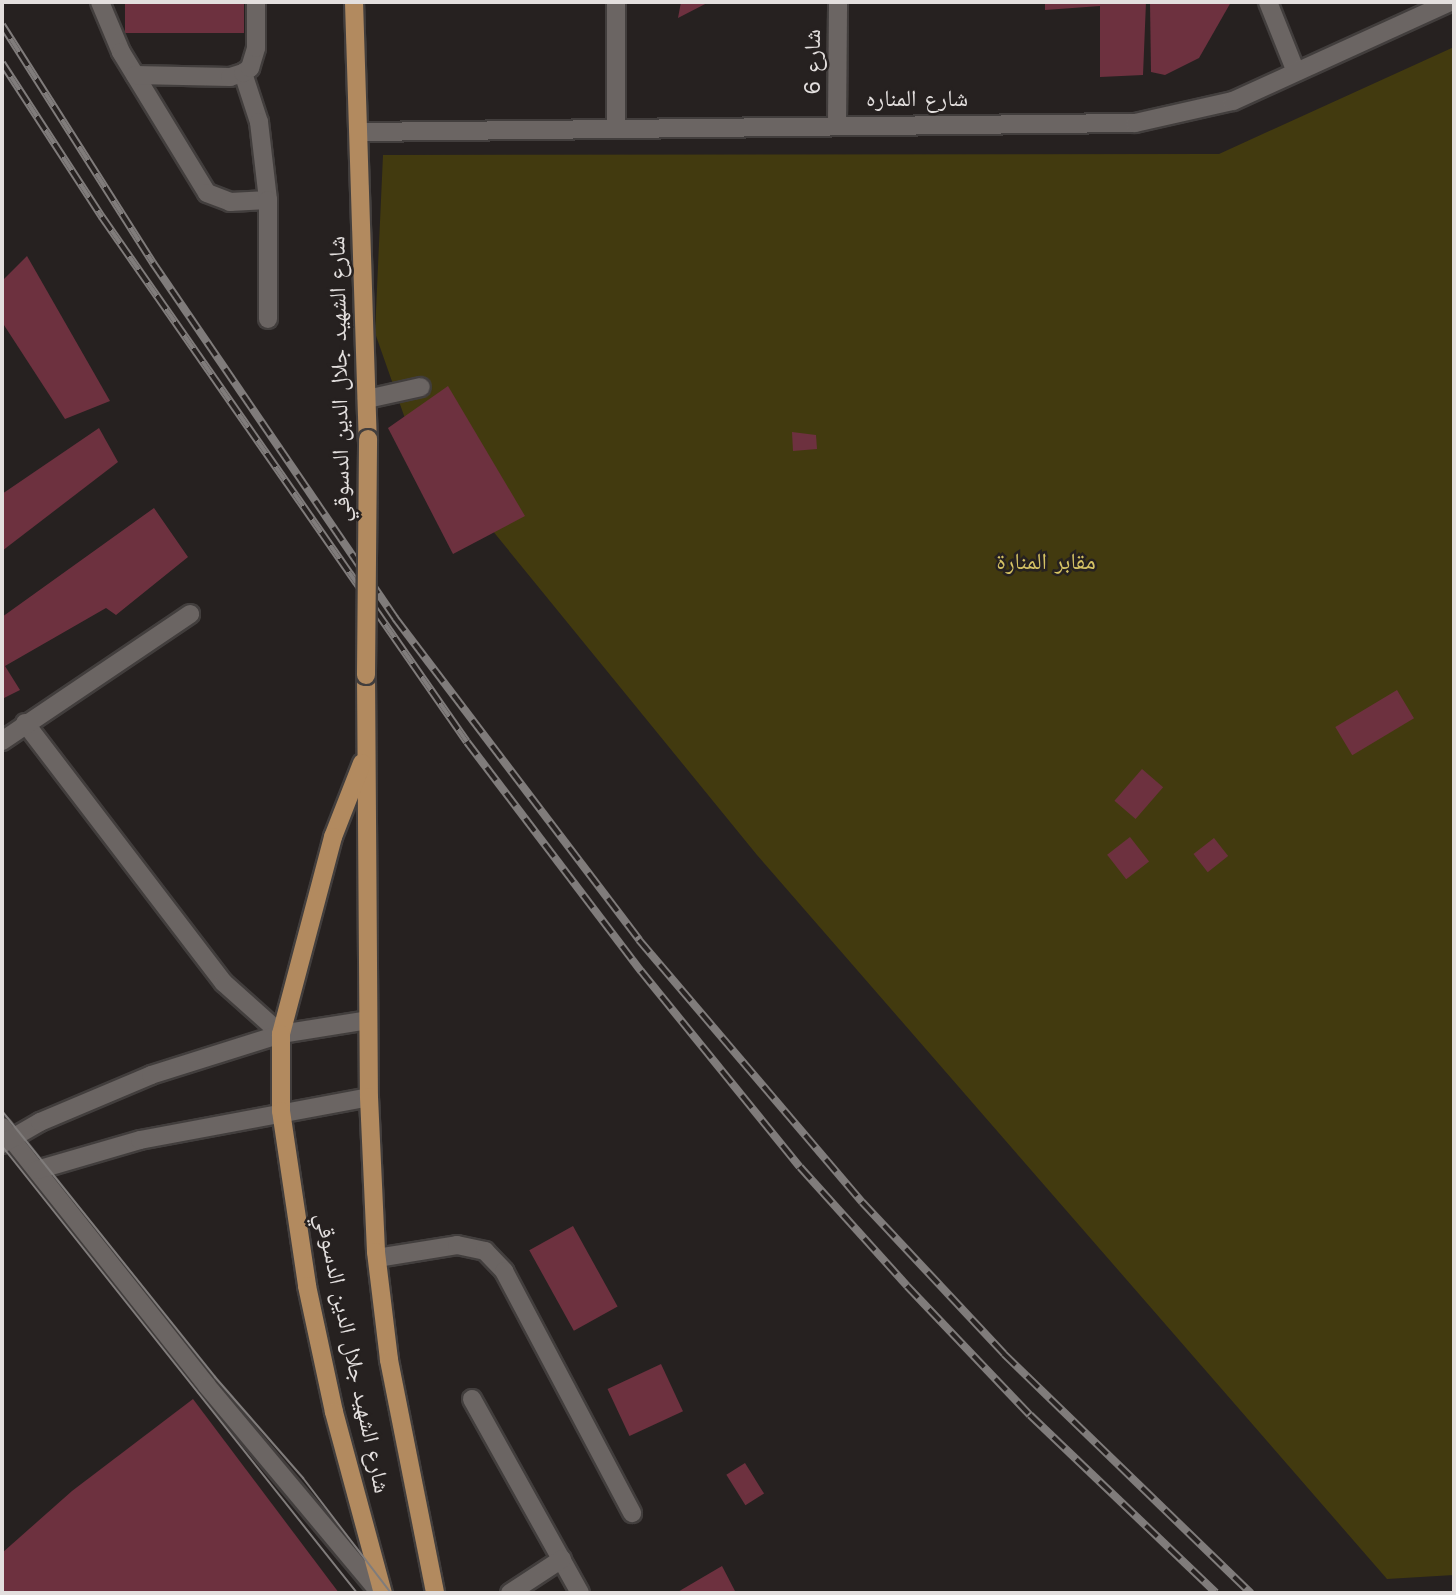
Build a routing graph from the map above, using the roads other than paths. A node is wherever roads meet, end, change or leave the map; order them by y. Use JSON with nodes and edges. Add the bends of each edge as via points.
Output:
{"nodes":[{"id":1,"x":100,"y":2,"type":"edge"},
{"id":2,"x":256,"y":2,"type":"edge"},
{"id":3,"x":354,"y":2,"type":"edge"},
{"id":4,"x":616,"y":2,"type":"edge"},
{"id":5,"x":838,"y":2,"type":"edge"},
{"id":6,"x":1268,"y":2,"type":"edge"},
{"id":7,"x":1450,"y":2,"type":"edge"},
{"id":8,"x":1296,"y":72,"type":"junction"},
{"id":9,"x":243,"y":74,"type":"junction"},
{"id":10,"x":135,"y":75,"type":"junction"},
{"id":11,"x":837,"y":123,"type":"junction"},
{"id":12,"x":616,"y":127,"type":"junction"},
{"id":13,"x":360,"y":132,"type":"junction"},
{"id":14,"x":268,"y":200,"type":"junction"},
{"id":15,"x":268,"y":319,"type":"dead end"},
{"id":16,"x":421,"y":387,"type":"dead end"},
{"id":17,"x":367,"y":400,"type":"junction"},
{"id":18,"x":190,"y":614,"type":"dead end"},
{"id":19,"x":25,"y":723,"type":"junction"},
{"id":20,"x":2,"y":741,"type":"edge"},
{"id":21,"x":364,"y":756,"type":"junction"},
{"id":22,"x":368,"y":1020,"type":"junction"},
{"id":23,"x":281,"y":1034,"type":"junction"},
{"id":24,"x":369,"y":1097,"type":"junction"},
{"id":25,"x":281,"y":1111,"type":"junction"},
{"id":26,"x":5,"y":1137,"type":"edge"},
{"id":27,"x":37,"y":1170,"type":"junction"},
{"id":28,"x":377,"y":1258,"type":"junction"},
{"id":29,"x":472,"y":1399,"type":"dead end"},
{"id":30,"x":632,"y":1513,"type":"dead end"},
{"id":31,"x":562,"y":1559,"type":"junction"},
{"id":32,"x":381,"y":1593,"type":"edge"},
{"id":33,"x":435,"y":1593,"type":"edge"},
{"id":34,"x":510,"y":1593,"type":"edge"},
{"id":35,"x":580,"y":1593,"type":"edge"}],
"edges":[{"from":1,"to":10,"type":"street","via":[[109,29]]},
{"from":2,"to":9,"type":"street","via":[[256,48],[250,68]]},
{"from":3,"to":13,"type":"main road","name":"شارع الشهيد جلال الدين الدسوقي"},
{"from":4,"to":12,"type":"street"},
{"from":5,"to":11,"type":"street","name":"شارع 6"},
{"from":6,"to":8,"type":"street"},
{"from":7,"to":8,"type":"street","name":"شارع المناره"},
{"from":8,"to":11,"type":"street","name":"شارع المناره","via":[[1233,102],[1135,123]]},
{"from":9,"to":10,"type":"street"},
{"from":9,"to":14,"type":"street","via":[[259,122]]},
{"from":10,"to":14,"type":"street","via":[[207,192],[230,202]]},
{"from":11,"to":12,"type":"street","name":"شارع المناره"},
{"from":12,"to":13,"type":"street","name":"شارع المناره"},
{"from":13,"to":17,"type":"main road","name":"شارع الشهيد جلال الدين الدسوقي"},
{"from":14,"to":15,"type":"street"},
{"from":16,"to":17,"type":"street"},
{"from":17,"to":21,"type":"main road","name":"شارع الشهيد جلال الدين الدسوقي","bridge":true},
{"from":18,"to":19,"type":"street"},
{"from":19,"to":20,"type":"street"},
{"from":19,"to":23,"type":"street","via":[[224,984]]},
{"from":21,"to":22,"type":"main road","name":"شارع الشهيد جلال الدين الدسوقي"},
{"from":21,"to":23,"type":"main road","name":"شارع الشهيد جلال الدين الدسوقي","via":[[332,837]]},
{"from":22,"to":23,"type":"street"},
{"from":22,"to":24,"type":"main road","name":"شارع الشهيد جلال الدين الدسوقي"},
{"from":23,"to":25,"type":"main road","name":"شارع الشهيد جلال الدين الدسوقي"},
{"from":23,"to":26,"type":"street","via":[[151,1075]]},
{"from":24,"to":25,"type":"street"},
{"from":24,"to":28,"type":"main road","name":"شارع الشهيد جلال الدين الدسوقي"},
{"from":25,"to":27,"type":"street","via":[[140,1140]]},
{"from":25,"to":32,"type":"main road","name":"شارع الشهيد جلال الدين الدسوقي","via":[[310,1299]]},
{"from":26,"to":27,"type":"street"},
{"from":27,"to":32,"type":"street","via":[[206,1386]]},
{"from":28,"to":30,"type":"street","via":[[457,1245],[485,1251],[505,1271]]},
{"from":28,"to":33,"type":"main road","name":"شارع الشهيد جلال الدين الدسوقي","via":[[389,1360]]},
{"from":29,"to":31,"type":"street"},
{"from":31,"to":34,"type":"street"},
{"from":31,"to":35,"type":"street"}]}
